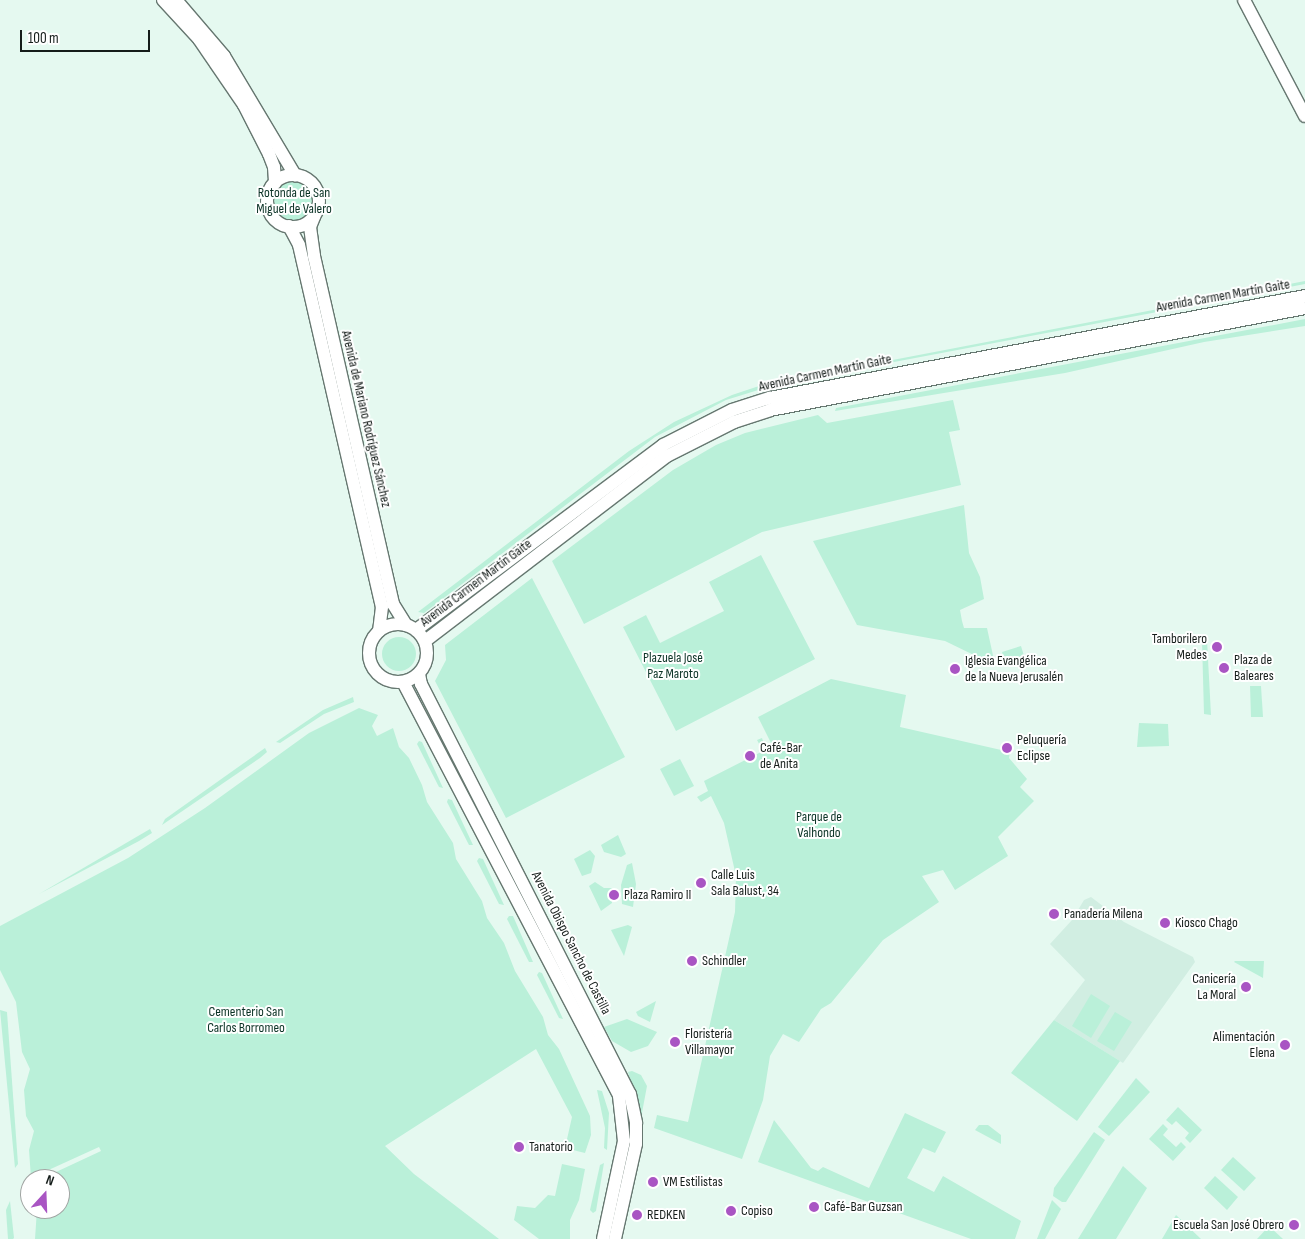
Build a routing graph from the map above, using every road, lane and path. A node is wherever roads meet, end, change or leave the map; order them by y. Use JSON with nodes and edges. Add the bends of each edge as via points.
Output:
{"nodes":[{"id":1,"x":163,"y":0,"type":"edge"},
{"id":2,"x":176,"y":0,"type":"edge"},
{"id":3,"x":1244,"y":0,"type":"edge"},
{"id":4,"x":1305,"y":116,"type":"edge"},
{"id":5,"x":295,"y":175,"type":"junction"},
{"id":6,"x":275,"y":182,"type":"junction"},
{"id":7,"x":314,"y":217,"type":"junction"},
{"id":8,"x":289,"y":226,"type":"junction"},
{"id":9,"x":1305,"y":296,"type":"edge"},
{"id":10,"x":1305,"y":308,"type":"edge"},
{"id":11,"x":411,"y":627,"type":"junction"},
{"id":12,"x":380,"y":630,"type":"junction"},
{"id":13,"x":425,"y":641,"type":"junction"},
{"id":14,"x":419,"y":674,"type":"junction"},
{"id":15,"x":403,"y":682,"type":"junction"},
{"id":16,"x":603,"y":1239,"type":"edge"},
{"id":17,"x":616,"y":1239,"type":"edge"}],
"edges":[{"from":1,"to":6,"type":"main road","via":[[199,38],[244,105],[269,154]]},
{"from":2,"to":5,"type":"main road","via":[[224,56]]},
{"from":3,"to":4,"type":"main road"},
{"from":5,"to":6,"type":"main road"},
{"from":5,"to":7,"type":"main road","via":[[314,186],[319,196],[319,207]]},
{"from":6,"to":8,"type":"main road","via":[[267,203],[275,218]]},
{"from":7,"to":8,"type":"main road","via":[[298,226]]},
{"from":7,"to":11,"type":"main road","name":"Avenida de Mariano Rodríguez Sánchez","via":[[310,228],[312,249],[393,604]]},
{"from":8,"to":12,"type":"main road","name":"Avenida de Mariano Rodríguez Sánchez","via":[[299,245],[382,607]]},
{"from":9,"to":11,"type":"main road","name":"Avenida Carmen Martín Gaite","via":[[787,394],[732,410],[663,445]]},
{"from":10,"to":13,"type":"main road","name":"Avenida Carmen Martín Gaite","via":[[770,410],[734,422],[667,456]]},
{"from":11,"to":12,"type":"main road","via":[[392,624]]},
{"from":11,"to":13,"type":"main road"},
{"from":12,"to":15,"type":"main road","via":[[370,646],[372,666],[383,678]]},
{"from":13,"to":14,"type":"main road","via":[[427,658]]},
{"from":14,"to":15,"type":"main road"},
{"from":14,"to":17,"type":"main road","name":"Avenida Obispo Sancho de Castilla","via":[[421,684],[630,1094],[636,1122],[636,1144]]},
{"from":15,"to":16,"type":"main road","name":"Avenida Obispo Sancho de Castilla","via":[[421,710],[618,1096],[623,1112],[623,1149]]}]}
